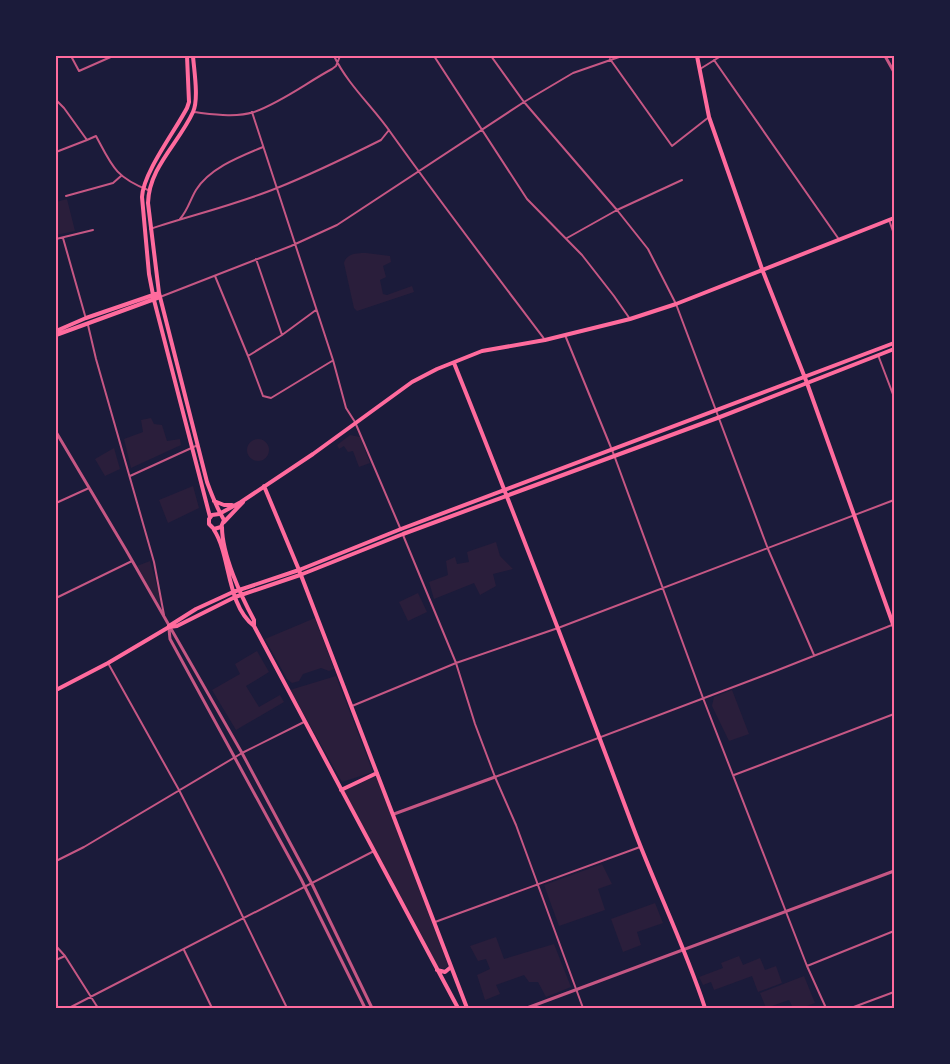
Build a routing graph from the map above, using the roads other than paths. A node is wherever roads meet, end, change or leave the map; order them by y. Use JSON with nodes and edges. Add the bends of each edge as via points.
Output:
{"nodes":[{"id":1,"x":71,"y":56,"type":"edge"},
{"id":2,"x":113,"y":56,"type":"edge"},
{"id":3,"x":187,"y":56,"type":"edge"},
{"id":4,"x":193,"y":56,"type":"edge"},
{"id":5,"x":334,"y":56,"type":"edge"},
{"id":6,"x":340,"y":56,"type":"edge"},
{"id":7,"x":434,"y":56,"type":"edge"},
{"id":8,"x":491,"y":56,"type":"edge"},
{"id":9,"x":622,"y":56,"type":"edge"},
{"id":10,"x":697,"y":56,"type":"edge"},
{"id":11,"x":721,"y":56,"type":"edge"},
{"id":12,"x":885,"y":56,"type":"edge"},
{"id":13,"x":610,"y":59,"type":"junction"},
{"id":14,"x":714,"y":60,"type":"junction"},
{"id":15,"x":338,"y":62,"type":"junction"},
{"id":16,"x":700,"y":69,"type":"junction"},
{"id":17,"x":894,"y":72,"type":"edge"},
{"id":18,"x":56,"y":100,"type":"edge"},
{"id":19,"x":524,"y":102,"type":"junction"},
{"id":20,"x":193,"y":112,"type":"junction"},
{"id":21,"x":252,"y":112,"type":"junction"},
{"id":22,"x":709,"y":117,"type":"junction"},
{"id":23,"x":482,"y":129,"type":"junction"},
{"id":24,"x":389,"y":130,"type":"junction"},
{"id":25,"x":87,"y":140,"type":"junction"},
{"id":26,"x":263,"y":147,"type":"junction"},
{"id":27,"x":56,"y":152,"type":"edge"},
{"id":28,"x":417,"y":171,"type":"junction"},
{"id":29,"x":120,"y":176,"type":"junction"},
{"id":30,"x":682,"y":180,"type":"dead end"},
{"id":31,"x":142,"y":188,"type":"junction"},
{"id":32,"x":276,"y":189,"type":"junction"},
{"id":33,"x":148,"y":190,"type":"junction"},
{"id":34,"x":66,"y":196,"type":"dead end"},
{"id":35,"x":617,"y":210,"type":"junction"},
{"id":36,"x":894,"y":218,"type":"edge"},
{"id":37,"x":180,"y":219,"type":"junction"},
{"id":38,"x":889,"y":220,"type":"junction"},
{"id":39,"x":150,"y":229,"type":"junction"},
{"id":40,"x":93,"y":230,"type":"dead end"},
{"id":41,"x":894,"y":234,"type":"edge"},
{"id":42,"x":63,"y":238,"type":"junction"},
{"id":43,"x":566,"y":238,"type":"junction"},
{"id":44,"x":838,"y":238,"type":"junction"},
{"id":45,"x":56,"y":239,"type":"edge"},
{"id":46,"x":295,"y":244,"type":"junction"},
{"id":47,"x":256,"y":259,"type":"junction"},
{"id":48,"x":762,"y":269,"type":"junction"},
{"id":49,"x":215,"y":276,"type":"junction"},
{"id":50,"x":160,"y":295,"type":"junction"},
{"id":51,"x":153,"y":297,"type":"junction"},
{"id":52,"x":676,"y":304,"type":"junction"},
{"id":53,"x":316,"y":309,"type":"junction"},
{"id":54,"x":86,"y":318,"type":"junction"},
{"id":55,"x":630,"y":319,"type":"junction"},
{"id":56,"x":88,"y":324,"type":"junction"},
{"id":57,"x":56,"y":333,"type":"edge"},
{"id":58,"x":282,"y":335,"type":"junction"},
{"id":59,"x":565,"y":335,"type":"junction"},
{"id":60,"x":544,"y":340,"type":"junction"},
{"id":61,"x":894,"y":343,"type":"edge"},
{"id":62,"x":894,"y":349,"type":"edge"},
{"id":63,"x":879,"y":355,"type":"junction"},
{"id":64,"x":248,"y":356,"type":"junction"},
{"id":65,"x":333,"y":360,"type":"junction"},
{"id":66,"x":454,"y":363,"type":"junction"},
{"id":67,"x":804,"y":377,"type":"junction"},
{"id":68,"x":807,"y":383,"type":"junction"},
{"id":69,"x":894,"y":397,"type":"edge"},
{"id":70,"x":717,"y":411,"type":"junction"},
{"id":71,"x":720,"y":417,"type":"junction"},
{"id":72,"x":355,"y":422,"type":"junction"},
{"id":73,"x":56,"y":432,"type":"edge"},
{"id":74,"x":196,"y":446,"type":"junction"},
{"id":75,"x":612,"y":449,"type":"junction"},
{"id":76,"x":614,"y":455,"type":"junction"},
{"id":77,"x":130,"y":476,"type":"junction"},
{"id":78,"x":264,"y":486,"type":"junction"},
{"id":79,"x":89,"y":488,"type":"junction"},
{"id":80,"x":505,"y":491,"type":"junction"},
{"id":81,"x":507,"y":496,"type":"junction"},
{"id":82,"x":243,"y":500,"type":"junction"},
{"id":83,"x":894,"y":500,"type":"edge"},
{"id":84,"x":213,"y":501,"type":"junction"},
{"id":85,"x":56,"y":503,"type":"edge"},
{"id":86,"x":219,"y":514,"type":"junction"},
{"id":87,"x":854,"y":516,"type":"junction"},
{"id":88,"x":210,"y":517,"type":"junction"},
{"id":89,"x":223,"y":524,"type":"junction"},
{"id":90,"x":214,"y":529,"type":"junction"},
{"id":91,"x":402,"y":532,"type":"junction"},
{"id":92,"x":768,"y":549,"type":"junction"},
{"id":93,"x":132,"y":561,"type":"junction"},
{"id":94,"x":300,"y":572,"type":"junction"},
{"id":95,"x":664,"y":589,"type":"junction"},
{"id":96,"x":237,"y":593,"type":"junction"},
{"id":97,"x":56,"y":598,"type":"edge"},
{"id":98,"x":165,"y":618,"type":"junction"},
{"id":99,"x":894,"y":625,"type":"edge"},
{"id":100,"x":168,"y":627,"type":"junction"},
{"id":101,"x":558,"y":628,"type":"junction"},
{"id":102,"x":814,"y":655,"type":"junction"},
{"id":103,"x":108,"y":663,"type":"junction"},
{"id":104,"x":456,"y":663,"type":"junction"},
{"id":105,"x":56,"y":690,"type":"edge"},
{"id":106,"x":704,"y":698,"type":"junction"},
{"id":107,"x":352,"y":706,"type":"junction"},
{"id":108,"x":894,"y":714,"type":"edge"},
{"id":109,"x":304,"y":722,"type":"junction"},
{"id":110,"x":600,"y":736,"type":"junction"},
{"id":111,"x":242,"y":753,"type":"junction"},
{"id":112,"x":236,"y":757,"type":"junction"},
{"id":113,"x":377,"y":774,"type":"junction"},
{"id":114,"x":734,"y":775,"type":"junction"},
{"id":115,"x":495,"y":777,"type":"junction"},
{"id":116,"x":179,"y":790,"type":"junction"},
{"id":117,"x":341,"y":790,"type":"junction"},
{"id":118,"x":394,"y":814,"type":"junction"},
{"id":119,"x":641,"y":846,"type":"junction"},
{"id":120,"x":374,"y":851,"type":"junction"},
{"id":121,"x":56,"y":861,"type":"edge"},
{"id":122,"x":894,"y":871,"type":"edge"},
{"id":123,"x":312,"y":884,"type":"junction"},
{"id":124,"x":537,"y":884,"type":"junction"},
{"id":125,"x":305,"y":888,"type":"junction"},
{"id":126,"x":787,"y":911,"type":"junction"},
{"id":127,"x":244,"y":918,"type":"junction"},
{"id":128,"x":435,"y":922,"type":"junction"},
{"id":129,"x":894,"y":931,"type":"edge"},
{"id":130,"x":56,"y":946,"type":"edge"},
{"id":131,"x":184,"y":950,"type":"junction"},
{"id":132,"x":684,"y":950,"type":"junction"},
{"id":133,"x":65,"y":956,"type":"junction"},
{"id":134,"x":56,"y":960,"type":"edge"},
{"id":135,"x":807,"y":966,"type":"junction"},
{"id":136,"x":451,"y":967,"type":"junction"},
{"id":137,"x":437,"y":970,"type":"junction"},
{"id":138,"x":577,"y":991,"type":"junction"},
{"id":139,"x":894,"y":992,"type":"edge"},
{"id":140,"x":91,"y":998,"type":"junction"},
{"id":141,"x":69,"y":1008,"type":"edge"},
{"id":142,"x":98,"y":1008,"type":"edge"},
{"id":143,"x":212,"y":1008,"type":"edge"},
{"id":144,"x":287,"y":1008,"type":"edge"},
{"id":145,"x":365,"y":1008,"type":"edge"},
{"id":146,"x":372,"y":1008,"type":"edge"},
{"id":147,"x":458,"y":1008,"type":"edge"},
{"id":148,"x":467,"y":1008,"type":"edge"},
{"id":149,"x":527,"y":1008,"type":"edge"},
{"id":150,"x":584,"y":1008,"type":"edge"},
{"id":151,"x":705,"y":1008,"type":"edge"},
{"id":152,"x":826,"y":1008,"type":"edge"},
{"id":153,"x":851,"y":1008,"type":"edge"}],
"edges":[{"from":1,"to":2,"type":"street","via":[[79,71]]},
{"from":3,"to":31,"type":"main road","via":[[187,108]]},
{"from":4,"to":20,"type":"main road"},
{"from":5,"to":15,"type":"street"},
{"from":6,"to":15,"type":"street"},
{"from":7,"to":23,"type":"street"},
{"from":8,"to":19,"type":"street"},
{"from":9,"to":13,"type":"street"},
{"from":10,"to":16,"type":"main road"},
{"from":11,"to":14,"type":"street"},
{"from":12,"to":17,"type":"street"},
{"from":13,"to":19,"type":"street","via":[[573,73]]},
{"from":13,"to":22,"type":"street","via":[[672,146]]},
{"from":14,"to":16,"type":"street"},
{"from":14,"to":44,"type":"street"},
{"from":15,"to":21,"type":"street","via":[[289,95]]},
{"from":15,"to":24,"type":"street"},
{"from":16,"to":22,"type":"main road"},
{"from":18,"to":25,"type":"street"},
{"from":19,"to":23,"type":"street"},
{"from":19,"to":35,"type":"street"},
{"from":20,"to":21,"type":"street"},
{"from":20,"to":33,"type":"main road"},
{"from":21,"to":26,"type":"street"},
{"from":22,"to":48,"type":"main road"},
{"from":23,"to":28,"type":"street"},
{"from":23,"to":43,"type":"street","via":[[527,199]]},
{"from":24,"to":28,"type":"street"},
{"from":24,"to":32,"type":"street","via":[[381,140]]},
{"from":25,"to":27,"type":"street"},
{"from":25,"to":29,"type":"street","via":[[96,136]]},
{"from":26,"to":32,"type":"street"},
{"from":26,"to":37,"type":"street","via":[[205,179]]},
{"from":28,"to":46,"type":"street","via":[[337,225]]},
{"from":28,"to":60,"type":"street"},
{"from":29,"to":31,"type":"street"},
{"from":29,"to":34,"type":"street","via":[[113,183]]},
{"from":30,"to":35,"type":"street"},
{"from":31,"to":33,"type":"street"},
{"from":31,"to":51,"type":"main road"},
{"from":32,"to":37,"type":"street"},
{"from":32,"to":46,"type":"street"},
{"from":33,"to":39,"type":"main road"},
{"from":35,"to":43,"type":"street"},
{"from":35,"to":52,"type":"street","via":[[648,249]]},
{"from":36,"to":38,"type":"main road"},
{"from":37,"to":39,"type":"street"},
{"from":38,"to":41,"type":"street"},
{"from":38,"to":44,"type":"main road"},
{"from":39,"to":50,"type":"main road"},
{"from":40,"to":42,"type":"street"},
{"from":42,"to":45,"type":"street"},
{"from":42,"to":54,"type":"street"},
{"from":43,"to":55,"type":"street"},
{"from":44,"to":48,"type":"main road"},
{"from":46,"to":47,"type":"street"},
{"from":46,"to":53,"type":"street"},
{"from":47,"to":49,"type":"street"},
{"from":47,"to":58,"type":"street"},
{"from":48,"to":52,"type":"main road"},
{"from":48,"to":67,"type":"main road"},
{"from":49,"to":50,"type":"street"},
{"from":49,"to":64,"type":"street"},
{"from":50,"to":51,"type":"main road"},
{"from":50,"to":74,"type":"main road"},
{"from":51,"to":54,"type":"main road"},
{"from":51,"to":56,"type":"main road"},
{"from":51,"to":74,"type":"main road"},
{"from":52,"to":55,"type":"main road"},
{"from":52,"to":70,"type":"street"},
{"from":53,"to":58,"type":"street"},
{"from":53,"to":65,"type":"street"},
{"from":54,"to":56,"type":"street"},
{"from":54,"to":57,"type":"main road"},
{"from":55,"to":59,"type":"main road"},
{"from":56,"to":57,"type":"main road"},
{"from":56,"to":77,"type":"street"},
{"from":58,"to":64,"type":"street"},
{"from":59,"to":60,"type":"main road"},
{"from":59,"to":75,"type":"street"},
{"from":60,"to":66,"type":"main road","via":[[482,351]]},
{"from":61,"to":67,"type":"main road"},
{"from":62,"to":63,"type":"main road"},
{"from":63,"to":68,"type":"main road"},
{"from":63,"to":69,"type":"street"},
{"from":64,"to":65,"type":"street","via":[[263,396],[268,398]]},
{"from":65,"to":72,"type":"street","via":[[346,408]]},
{"from":66,"to":72,"type":"main road","via":[[412,382]]},
{"from":66,"to":80,"type":"main road"},
{"from":67,"to":68,"type":"main road"},
{"from":67,"to":70,"type":"main road"},
{"from":68,"to":71,"type":"main road"},
{"from":68,"to":87,"type":"main road"},
{"from":70,"to":71,"type":"street"},
{"from":70,"to":75,"type":"main road"},
{"from":71,"to":76,"type":"main road"},
{"from":71,"to":92,"type":"street"},
{"from":72,"to":78,"type":"main road"},
{"from":72,"to":91,"type":"street"},
{"from":73,"to":79,"type":"street"},
{"from":74,"to":77,"type":"street"},
{"from":74,"to":84,"type":"main road"},
{"from":74,"to":88,"type":"main road"},
{"from":75,"to":76,"type":"street"},
{"from":75,"to":80,"type":"main road"},
{"from":76,"to":81,"type":"main road"},
{"from":76,"to":95,"type":"street"},
{"from":77,"to":98,"type":"street"},
{"from":78,"to":82,"type":"main road"},
{"from":78,"to":94,"type":"main road"},
{"from":79,"to":85,"type":"street"},
{"from":79,"to":93,"type":"street"},
{"from":80,"to":81,"type":"main road"},
{"from":80,"to":91,"type":"main road"},
{"from":81,"to":91,"type":"main road"},
{"from":81,"to":101,"type":"main road"},
{"from":82,"to":84,"type":"main road","via":[[231,506]]},
{"from":82,"to":86,"type":"main road"},
{"from":82,"to":89,"type":"main road"},
{"from":83,"to":87,"type":"street"},
{"from":84,"to":86,"type":"main road"},
{"from":86,"to":88,"type":"main road"},
{"from":86,"to":89,"type":"main road"},
{"from":87,"to":92,"type":"street"},
{"from":87,"to":99,"type":"main road"},
{"from":88,"to":90,"type":"main road","via":[[208,524]]},
{"from":89,"to":90,"type":"main road"},
{"from":89,"to":96,"type":"main road"},
{"from":90,"to":96,"type":"main road"},
{"from":91,"to":94,"type":"main road"},
{"from":91,"to":104,"type":"street"},
{"from":92,"to":95,"type":"street"},
{"from":92,"to":102,"type":"street"},
{"from":93,"to":97,"type":"street"},
{"from":93,"to":98,"type":"street"},
{"from":94,"to":96,"type":"main road"},
{"from":94,"to":107,"type":"main road"},
{"from":95,"to":101,"type":"street"},
{"from":95,"to":106,"type":"street"},
{"from":96,"to":100,"type":"main road","via":[[177,626]]},
{"from":96,"to":109,"type":"main road","via":[[248,621]]},
{"from":98,"to":100,"type":"street"},
{"from":99,"to":102,"type":"street"},
{"from":100,"to":103,"type":"main road"},
{"from":100,"to":111,"type":"street"},
{"from":100,"to":112,"type":"street","via":[[170,639]]},
{"from":101,"to":104,"type":"street"},
{"from":101,"to":110,"type":"main road"},
{"from":102,"to":106,"type":"street"},
{"from":103,"to":105,"type":"main road"},
{"from":103,"to":116,"type":"street"},
{"from":104,"to":107,"type":"street"},
{"from":104,"to":115,"type":"street"},
{"from":106,"to":110,"type":"street"},
{"from":106,"to":114,"type":"street"},
{"from":107,"to":113,"type":"main road"},
{"from":108,"to":114,"type":"street"},
{"from":109,"to":111,"type":"street"},
{"from":109,"to":117,"type":"main road"},
{"from":110,"to":115,"type":"street"},
{"from":110,"to":119,"type":"main road"},
{"from":111,"to":112,"type":"street"},
{"from":111,"to":123,"type":"street"},
{"from":112,"to":116,"type":"street"},
{"from":112,"to":125,"type":"street"},
{"from":113,"to":117,"type":"main road"},
{"from":113,"to":118,"type":"main road"},
{"from":114,"to":126,"type":"street"},
{"from":115,"to":118,"type":"street"},
{"from":115,"to":124,"type":"street"},
{"from":116,"to":121,"type":"street"},
{"from":116,"to":127,"type":"street"},
{"from":117,"to":120,"type":"main road"},
{"from":118,"to":128,"type":"main road"},
{"from":119,"to":124,"type":"street"},
{"from":119,"to":132,"type":"main road"},
{"from":120,"to":123,"type":"street"},
{"from":120,"to":137,"type":"main road"},
{"from":122,"to":126,"type":"street"},
{"from":123,"to":125,"type":"street"},
{"from":123,"to":146,"type":"street"},
{"from":124,"to":128,"type":"street"},
{"from":124,"to":138,"type":"street"},
{"from":125,"to":127,"type":"street"},
{"from":125,"to":145,"type":"street"},
{"from":126,"to":132,"type":"street"},
{"from":126,"to":135,"type":"street"},
{"from":127,"to":131,"type":"street"},
{"from":127,"to":144,"type":"street"},
{"from":128,"to":136,"type":"main road"},
{"from":129,"to":135,"type":"street"},
{"from":130,"to":133,"type":"street"},
{"from":131,"to":140,"type":"street"},
{"from":131,"to":143,"type":"street"},
{"from":132,"to":138,"type":"street"},
{"from":132,"to":151,"type":"main road"},
{"from":133,"to":134,"type":"street"},
{"from":133,"to":140,"type":"street"},
{"from":135,"to":152,"type":"street"},
{"from":136,"to":137,"type":"main road","via":[[445,972]]},
{"from":136,"to":148,"type":"main road"},
{"from":137,"to":147,"type":"main road"},
{"from":138,"to":149,"type":"street"},
{"from":138,"to":150,"type":"street"},
{"from":139,"to":153,"type":"street"},
{"from":140,"to":141,"type":"street"},
{"from":140,"to":142,"type":"street"}]}
